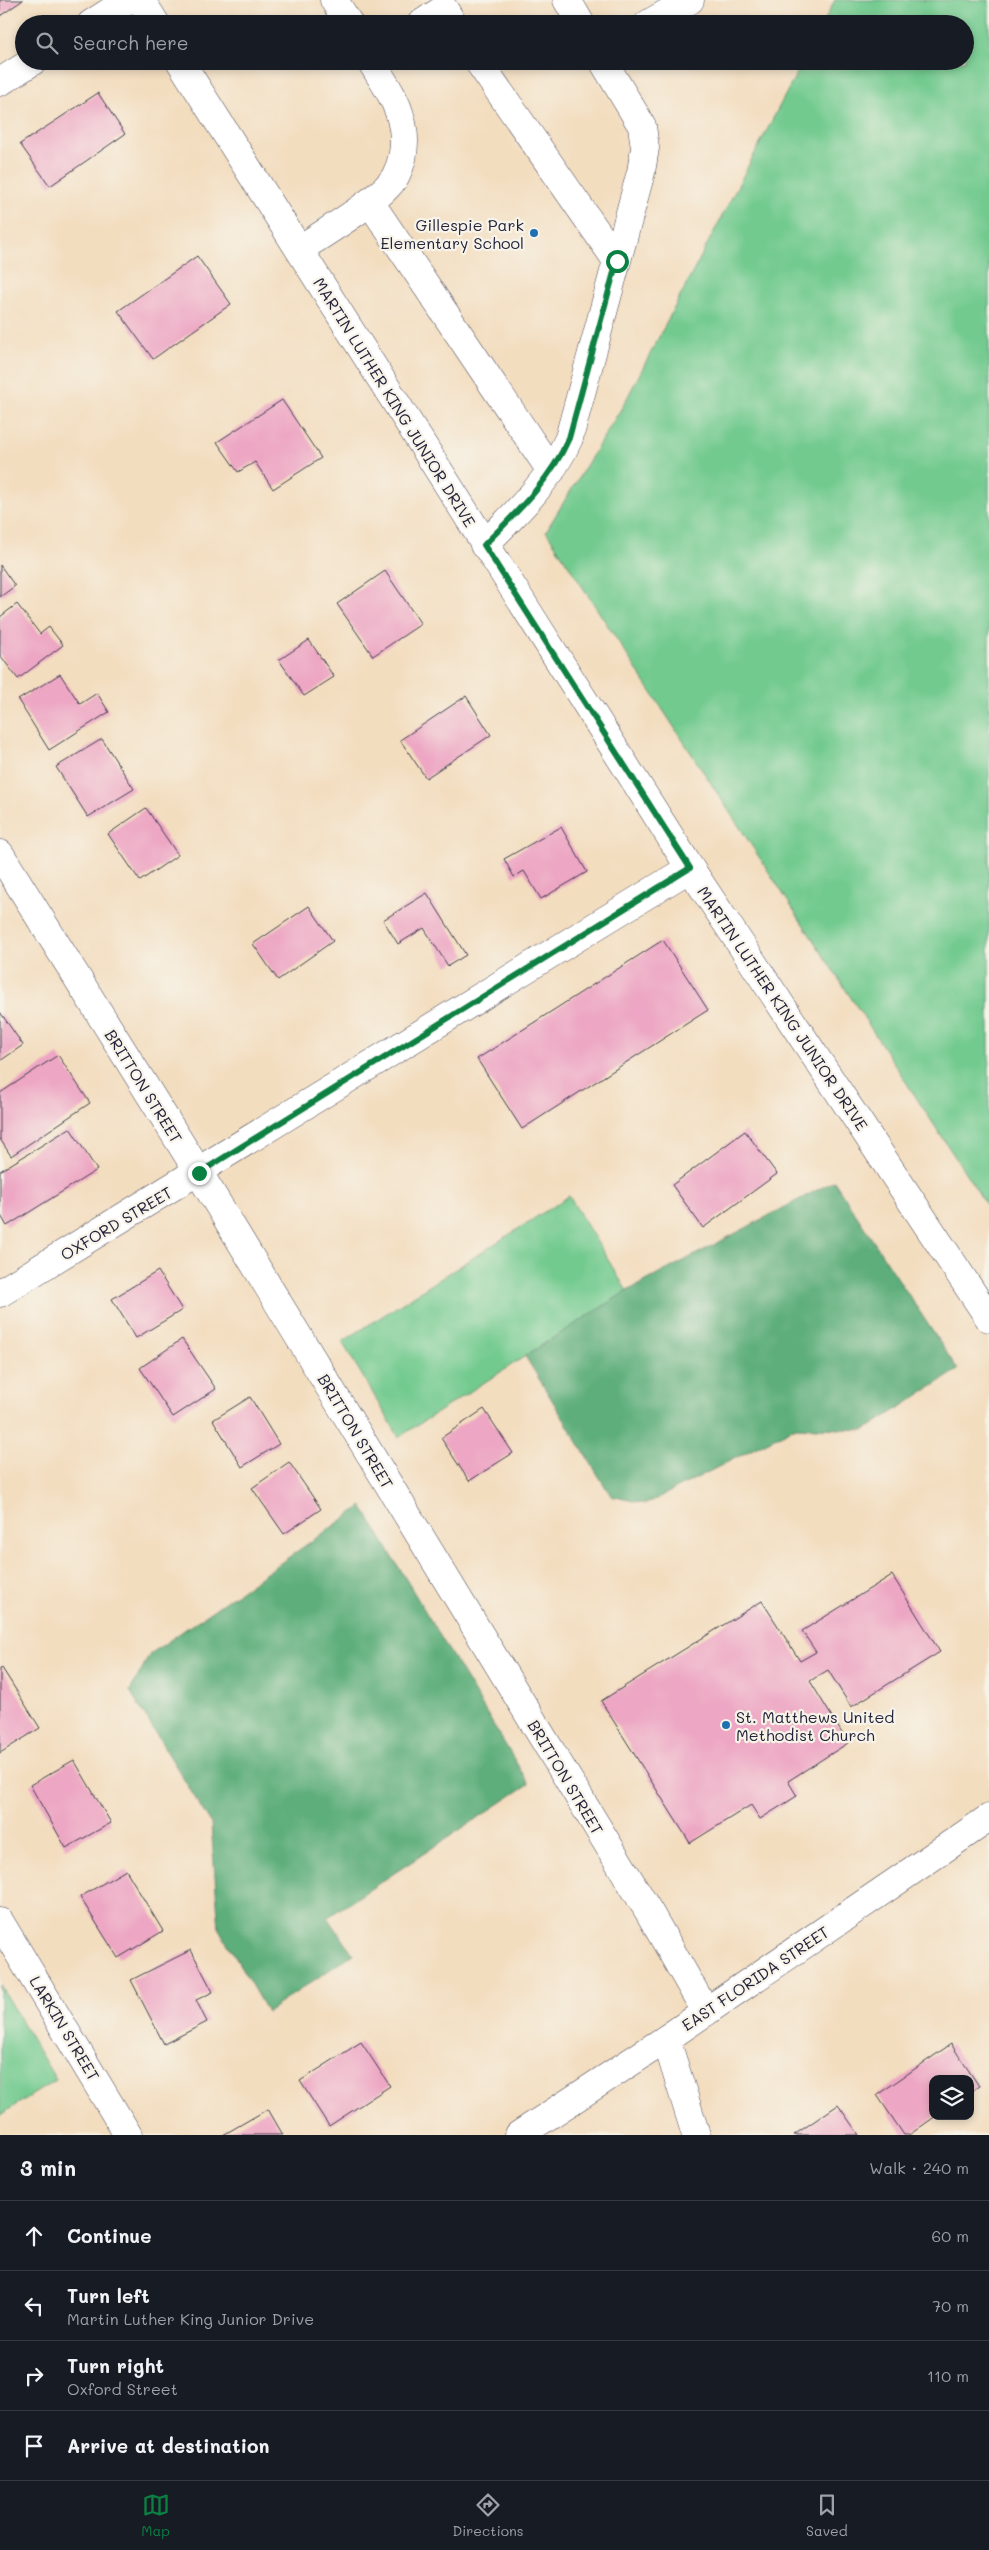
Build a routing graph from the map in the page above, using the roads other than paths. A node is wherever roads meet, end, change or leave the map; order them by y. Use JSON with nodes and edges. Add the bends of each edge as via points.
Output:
{"nodes":[{"id":1,"x":128,"y":0,"type":"edge"},
{"id":2,"x":141,"y":0,"type":"edge"},
{"id":3,"x":334,"y":0,"type":"edge"},
{"id":4,"x":567,"y":0,"type":"edge"},
{"id":5,"x":690,"y":0,"type":"edge"},
{"id":6,"x":105,"y":15,"type":"edge"},
{"id":7,"x":150,"y":15,"type":"edge"},
{"id":8,"x":343,"y":15,"type":"edge"},
{"id":9,"x":576,"y":15,"type":"edge"},
{"id":10,"x":664,"y":15,"type":"edge"},
{"id":11,"x":18,"y":70,"type":"edge"},
{"id":12,"x":186,"y":70,"type":"edge"},
{"id":13,"x":376,"y":70,"type":"edge"},
{"id":14,"x":390,"y":70,"type":"edge"},
{"id":15,"x":484,"y":70,"type":"edge"},
{"id":16,"x":608,"y":70,"type":"edge"},
{"id":17,"x":0,"y":82,"type":"edge"},
{"id":18,"x":387,"y":88,"type":"junction"},
{"id":19,"x":370,"y":202,"type":"junction"},
{"id":20,"x":300,"y":249,"type":"junction"},
{"id":21,"x":617,"y":261,"type":"junction"},
{"id":22,"x":551,"y":471,"type":"junction"},
{"id":23,"x":484,"y":545,"type":"junction"},
{"id":24,"x":0,"y":854,"type":"edge"},
{"id":25,"x":690,"y":868,"type":"junction"},
{"id":26,"x":199,"y":1173,"type":"junction"},
{"id":27,"x":0,"y":1293,"type":"edge"},
{"id":28,"x":989,"y":1318,"type":"edge"},
{"id":29,"x":989,"y":1818,"type":"edge"},
{"id":30,"x":0,"y":1922,"type":"edge"},
{"id":31,"x":706,"y":2012,"type":"junction"},
{"id":32,"x":666,"y":2039,"type":"junction"},
{"id":33,"x":128,"y":2135,"type":"edge"},
{"id":34,"x":520,"y":2135,"type":"edge"},
{"id":35,"x":696,"y":2135,"type":"edge"}],
"edges":[{"from":1,"to":6,"type":"street"},
{"from":2,"to":7,"type":"street"},
{"from":3,"to":8,"type":"street"},
{"from":4,"to":9,"type":"street"},
{"from":5,"to":10,"type":"street"},
{"from":11,"to":17,"type":"street"},
{"from":12,"to":20,"type":"street","name":"MARTIN LUTHER KING JUNIOR DRIVE"},
{"from":13,"to":18,"type":"street"},
{"from":14,"to":18,"type":"street"},
{"from":15,"to":21,"type":"street"},
{"from":16,"to":21,"type":"street","via":[[642,126],[645,148]]},
{"from":18,"to":19,"type":"street","via":[[401,118],[406,145],[396,176]]},
{"from":19,"to":20,"type":"street"},
{"from":19,"to":22,"type":"street"},
{"from":20,"to":23,"type":"street","name":"MARTIN LUTHER KING JUNIOR DRIVE"},
{"from":21,"to":22,"type":"street","via":[[569,438]]},
{"from":22,"to":23,"type":"street","via":[[530,498]]},
{"from":23,"to":25,"type":"street","name":"MARTIN LUTHER KING JUNIOR DRIVE"},
{"from":24,"to":26,"type":"street","name":"BRITTON STREET"},
{"from":25,"to":26,"type":"street","name":"OXFORD STREET"},
{"from":25,"to":28,"type":"street","name":"MARTIN LUTHER KING JUNIOR DRIVE"},
{"from":26,"to":27,"type":"street","name":"OXFORD STREET"},
{"from":26,"to":31,"type":"street","name":"BRITTON STREET","via":[[649,1912]]},
{"from":29,"to":31,"type":"street","name":"EAST FLORIDA STREET"},
{"from":30,"to":33,"type":"street","name":"LARKIN STREET"},
{"from":31,"to":32,"type":"street","name":"EAST FLORIDA STREET"},
{"from":32,"to":34,"type":"street","name":"EAST FLORIDA STREET"},
{"from":32,"to":35,"type":"street"}]}
